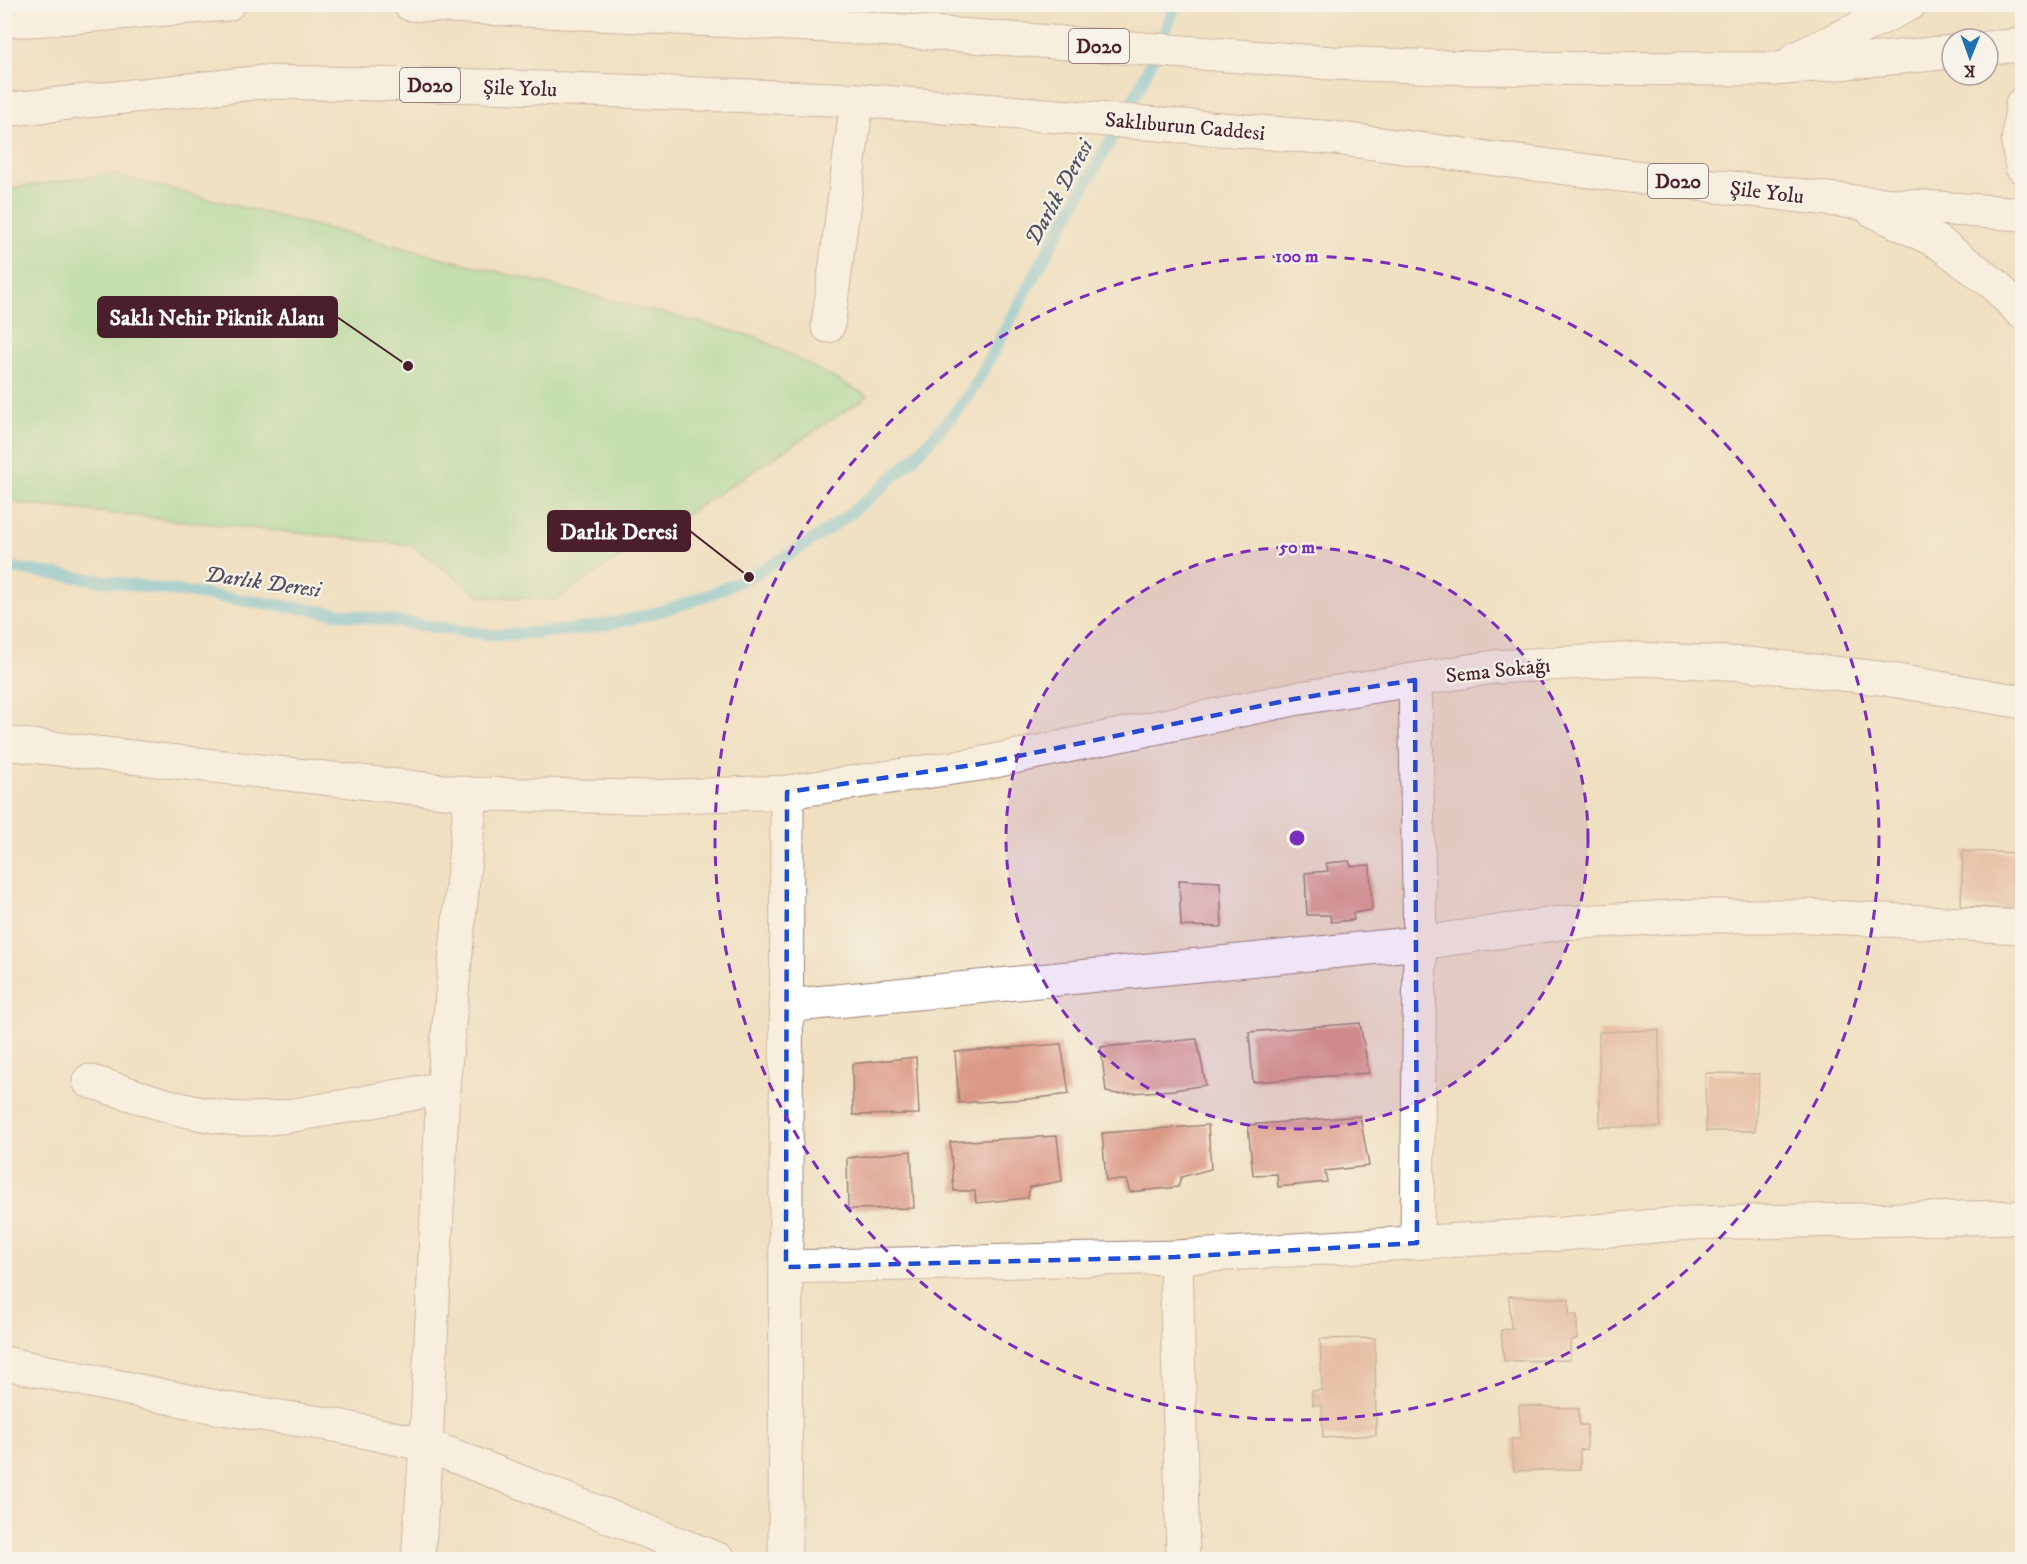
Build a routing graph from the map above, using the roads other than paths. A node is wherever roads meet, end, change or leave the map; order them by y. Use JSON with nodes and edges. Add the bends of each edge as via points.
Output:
{"nodes":[{"id":1,"x":228,"y":4,"type":"edge"},
{"id":2,"x":410,"y":4,"type":"edge"},
{"id":3,"x":1910,"y":4,"type":"edge"},
{"id":4,"x":4,"y":20,"type":"edge"},
{"id":5,"x":2022,"y":45,"type":"edge"},
{"id":6,"x":2000,"y":47,"type":"edge"},
{"id":7,"x":1940,"y":53,"type":"edge"},
{"id":8,"x":1775,"y":69,"type":"junction"},
{"id":9,"x":856,"y":100,"type":"junction"},
{"id":10,"x":2022,"y":104,"type":"edge"},
{"id":11,"x":4,"y":110,"type":"edge"},
{"id":12,"x":1334,"y":138,"type":"joint"},
{"id":13,"x":2022,"y":167,"type":"edge"},
{"id":14,"x":1854,"y":202,"type":"junction"},
{"id":15,"x":2022,"y":214,"type":"edge"},
{"id":16,"x":2022,"y":313,"type":"edge"},
{"id":17,"x":828,"y":326,"type":"dead end"},
{"id":18,"x":1415,"y":680,"type":"junction"},
{"id":19,"x":2022,"y":702,"type":"edge"},
{"id":20,"x":4,"y":743,"type":"edge"},
{"id":21,"x":787,"y":792,"type":"junction"},
{"id":22,"x":471,"y":794,"type":"junction"},
{"id":23,"x":2022,"y":927,"type":"edge"},
{"id":24,"x":1420,"y":943,"type":"junction"},
{"id":25,"x":786,"y":1006,"type":"junction"},
{"id":26,"x":89,"y":1081,"type":"dead end"},
{"id":27,"x":443,"y":1088,"type":"junction"},
{"id":28,"x":2022,"y":1217,"type":"edge"},
{"id":29,"x":1417,"y":1243,"type":"junction"},
{"id":30,"x":1176,"y":1257,"type":"junction"},
{"id":31,"x":786,"y":1267,"type":"junction"},
{"id":32,"x":4,"y":1363,"type":"edge"},
{"id":33,"x":426,"y":1445,"type":"junction"},
{"id":34,"x":418,"y":1560,"type":"edge"},
{"id":35,"x":720,"y":1560,"type":"edge"},
{"id":36,"x":785,"y":1560,"type":"edge"},
{"id":37,"x":1183,"y":1560,"type":"edge"}],
"edges":[{"from":1,"to":4,"type":"main road"},
{"from":2,"to":8,"type":"main road","number":"D020","via":[[865,28],[1333,63],[1471,69]]},
{"from":3,"to":8,"type":"main road"},
{"from":5,"to":6,"type":"main road"},
{"from":7,"to":8,"type":"main road","number":"D020"},
{"from":9,"to":11,"type":"main road","name":"Şile Yolu","number":"D020","via":[[263,82]]},
{"from":9,"to":12,"type":"main road","name":"Saklıburun Caddesi","number":"D020"},
{"from":9,"to":17,"type":"main road"},
{"from":10,"to":13,"type":"main road","via":[[2018,143]]},
{"from":12,"to":14,"type":"main road","name":"Şile Yolu","number":"D020"},
{"from":14,"to":15,"type":"main road","name":"Şile Yolu","number":"D020"},
{"from":14,"to":16,"type":"main road","via":[[1938,242],[1994,284]]},
{"from":18,"to":19,"type":"main road","name":"Sema Sokağı","via":[[1494,667],[1638,659],[1748,664],[1880,678]]},
{"from":18,"to":21,"type":"main road","name":"Sema Sokağı","via":[[1294,699],[980,764]]},
{"from":18,"to":24,"type":"main road"},
{"from":20,"to":22,"type":"main road","name":"Sema Sokağı"},
{"from":21,"to":22,"type":"main road","name":"Sema Sokağı","via":[[647,797]]},
{"from":21,"to":25,"type":"main road"},
{"from":22,"to":27,"type":"main road"},
{"from":23,"to":24,"type":"main road","via":[[1808,916],[1691,916],[1561,922]]},
{"from":24,"to":25,"type":"main road"},
{"from":24,"to":29,"type":"main road"},
{"from":25,"to":31,"type":"main road"},
{"from":26,"to":27,"type":"main road","via":[[182,1109],[243,1119],[294,1115]]},
{"from":27,"to":33,"type":"main road"},
{"from":28,"to":29,"type":"main road","via":[[1689,1223]]},
{"from":29,"to":30,"type":"main road"},
{"from":30,"to":31,"type":"main road"},
{"from":30,"to":37,"type":"main road"},
{"from":31,"to":36,"type":"main road"},
{"from":32,"to":33,"type":"main road"},
{"from":33,"to":34,"type":"main road"},
{"from":33,"to":35,"type":"main road"}]}
